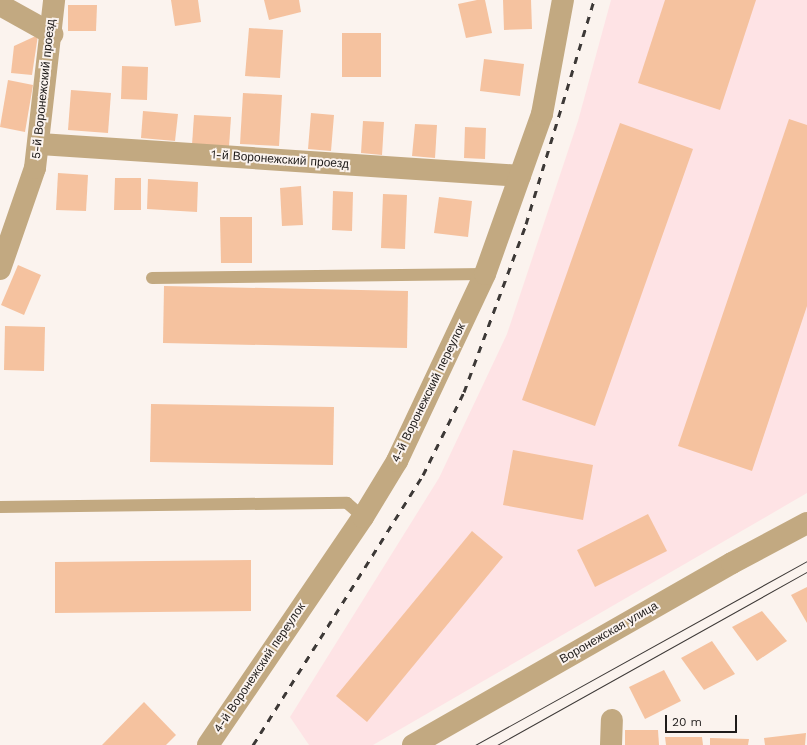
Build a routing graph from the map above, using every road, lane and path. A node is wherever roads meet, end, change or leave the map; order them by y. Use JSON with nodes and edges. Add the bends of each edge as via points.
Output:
{"nodes":[{"id":1,"x":54,"y":0,"type":"edge"},
{"id":2,"x":563,"y":0,"type":"edge"},
{"id":3,"x":0,"y":6,"type":"edge"},
{"id":4,"x":52,"y":34,"type":"junction"},
{"id":5,"x":40,"y":144,"type":"junction"},
{"id":6,"x":520,"y":176,"type":"junction"},
{"id":7,"x":0,"y":269,"type":"edge"},
{"id":8,"x":486,"y":274,"type":"junction"},
{"id":9,"x":152,"y":278,"type":"dead end"},
{"id":10,"x":0,"y":507,"type":"edge"},
{"id":11,"x":363,"y":517,"type":"junction"},
{"id":12,"x":807,"y":523,"type":"edge"},
{"id":13,"x":612,"y":720,"type":"dead end"},
{"id":14,"x":208,"y":745,"type":"edge"},
{"id":15,"x":413,"y":745,"type":"edge"},
{"id":16,"x":611,"y":745,"type":"edge"}],
"edges":[{"from":1,"to":4,"type":"street","name":"5-й Воронежский проезд"},
{"from":2,"to":6,"type":"street","name":"4-й Воронежский переулок","via":[[542,114]]},
{"from":3,"to":4,"type":"street"},
{"from":4,"to":5,"type":"street","name":"5-й Воронежский проезд"},
{"from":5,"to":6,"type":"street","name":"1-й Воронежский проезд"},
{"from":5,"to":7,"type":"street","name":"5-й Воронежский проезд","via":[[36,168]]},
{"from":6,"to":8,"type":"street","name":"4-й Воронежский переулок"},
{"from":8,"to":9,"type":"lane"},
{"from":8,"to":11,"type":"street","name":"4-й Воронежский переулок","via":[[397,461]]},
{"from":10,"to":11,"type":"lane","via":[[347,503]]},
{"from":11,"to":14,"type":"street","name":"4-й Воронежский переулок"},
{"from":12,"to":15,"type":"street","name":"Воронежская улица"},
{"from":13,"to":16,"type":"street"}]}
